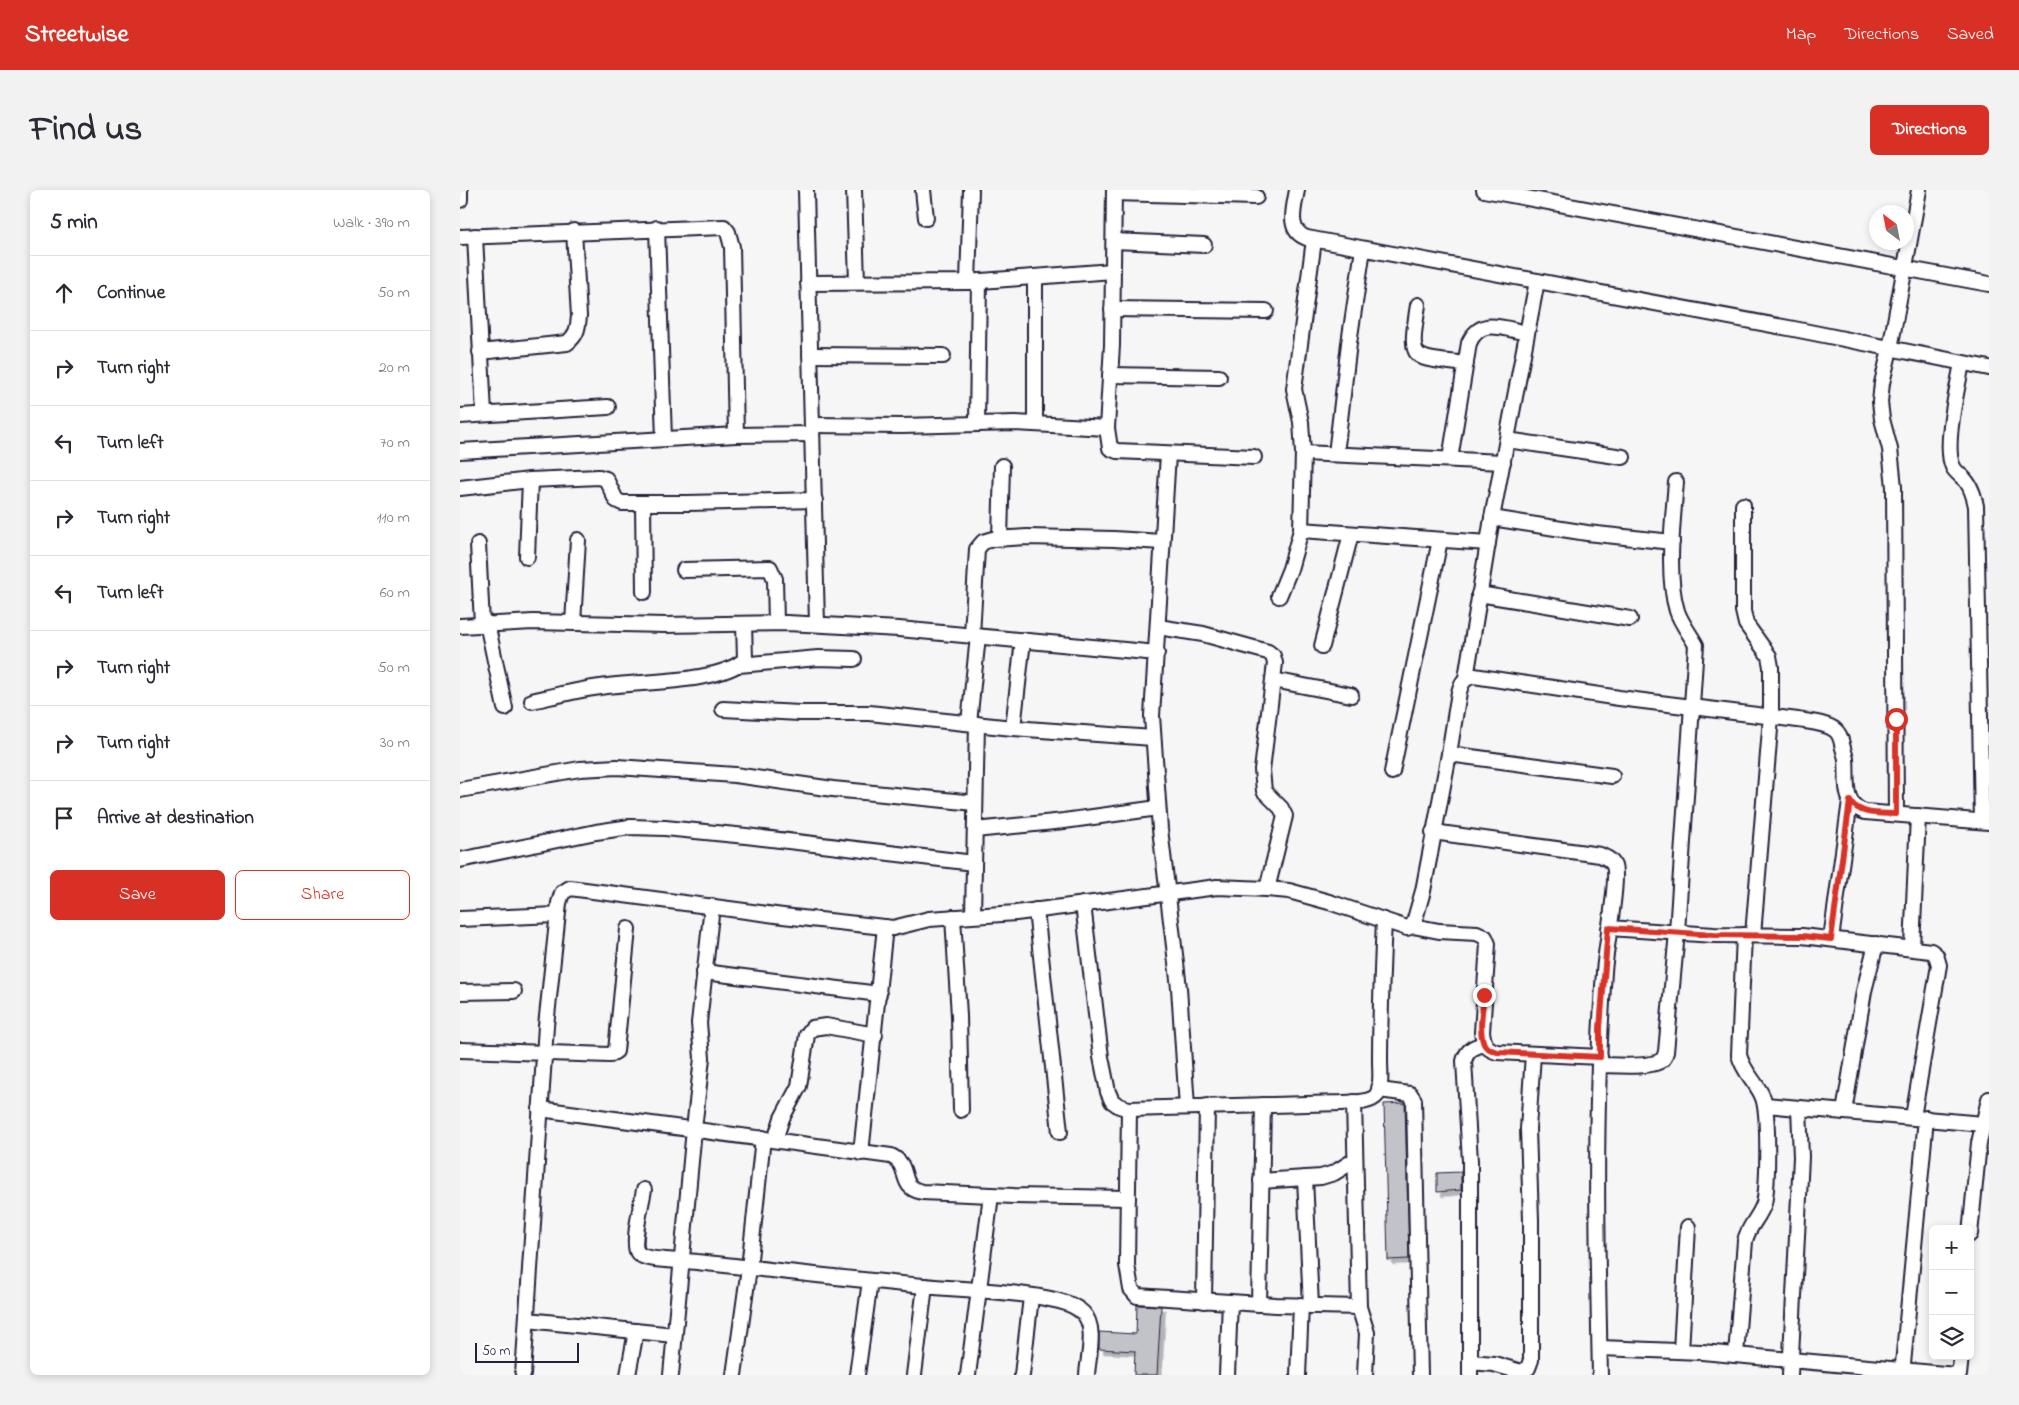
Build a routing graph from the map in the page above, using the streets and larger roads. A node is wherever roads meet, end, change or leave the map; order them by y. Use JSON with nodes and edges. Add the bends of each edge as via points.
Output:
{"nodes":[{"id":1,"x":460,"y":190,"type":"edge"},
{"id":2,"x":806,"y":190,"type":"edge"},
{"id":3,"x":854,"y":190,"type":"edge"},
{"id":4,"x":923,"y":190,"type":"edge"},
{"id":5,"x":971,"y":190,"type":"edge"},
{"id":6,"x":1297,"y":190,"type":"edge"},
{"id":7,"x":1484,"y":190,"type":"edge"},
{"id":8,"x":1919,"y":190,"type":"edge"},
{"id":9,"x":1114,"y":191,"type":"edge"},
{"id":10,"x":1256,"y":197,"type":"dead end"},
{"id":11,"x":460,"y":200,"type":"edge"},
{"id":12,"x":926,"y":218,"type":"dead end"},
{"id":13,"x":657,"y":228,"type":"junction"},
{"id":14,"x":574,"y":232,"type":"junction"},
{"id":15,"x":475,"y":236,"type":"junction"},
{"id":16,"x":460,"y":237,"type":"edge"},
{"id":17,"x":1314,"y":240,"type":"junction"},
{"id":18,"x":1114,"y":241,"type":"junction"},
{"id":19,"x":1204,"y":245,"type":"dead end"},
{"id":20,"x":1363,"y":249,"type":"junction"},
{"id":21,"x":1905,"y":268,"type":"junction"},
{"id":22,"x":1113,"y":271,"type":"junction"},
{"id":23,"x":1034,"y":277,"type":"junction"},
{"id":24,"x":973,"y":281,"type":"junction"},
{"id":25,"x":1537,"y":281,"type":"junction"},
{"id":26,"x":857,"y":282,"type":"junction"},
{"id":27,"x":808,"y":283,"type":"junction"},
{"id":28,"x":1989,"y":284,"type":"edge"},
{"id":29,"x":1418,"y":305,"type":"dead end"},
{"id":30,"x":1112,"y":309,"type":"junction"},
{"id":31,"x":1266,"y":310,"type":"dead end"},
{"id":32,"x":1527,"y":333,"type":"junction"},
{"id":33,"x":1890,"y":349,"type":"junction"},
{"id":34,"x":480,"y":352,"type":"junction"},
{"id":35,"x":810,"y":355,"type":"junction"},
{"id":36,"x":943,"y":356,"type":"dead end"},
{"id":37,"x":1962,"y":363,"type":"junction"},
{"id":38,"x":1466,"y":364,"type":"junction"},
{"id":39,"x":1989,"y":368,"type":"edge"},
{"id":40,"x":1110,"y":375,"type":"junction"},
{"id":41,"x":1219,"y":378,"type":"dead end"},
{"id":42,"x":608,"y":407,"type":"dead end"},
{"id":43,"x":484,"y":414,"type":"junction"},
{"id":44,"x":460,"y":416,"type":"edge"},
{"id":45,"x":977,"y":424,"type":"junction"},
{"id":46,"x":1035,"y":424,"type":"junction"},
{"id":47,"x":1107,"y":428,"type":"junction"},
{"id":48,"x":812,"y":429,"type":"junction"},
{"id":49,"x":736,"y":435,"type":"junction"},
{"id":50,"x":664,"y":440,"type":"junction"},
{"id":51,"x":1507,"y":440,"type":"junction"},
{"id":52,"x":460,"y":451,"type":"edge"},
{"id":53,"x":1303,"y":453,"type":"junction"},
{"id":54,"x":1168,"y":454,"type":"junction"},
{"id":55,"x":1336,"y":454,"type":"junction"},
{"id":56,"x":1623,"y":457,"type":"dead end"},
{"id":57,"x":1254,"y":458,"type":"dead end"},
{"id":58,"x":1450,"y":459,"type":"junction"},
{"id":59,"x":1503,"y":462,"type":"junction"},
{"id":60,"x":1002,"y":466,"type":"dead end"},
{"id":61,"x":530,"y":480,"type":"junction"},
{"id":62,"x":1676,"y":482,"type":"dead end"},
{"id":63,"x":460,"y":488,"type":"edge"},
{"id":64,"x":814,"y":500,"type":"junction"},
{"id":65,"x":643,"y":503,"type":"junction"},
{"id":66,"x":1743,"y":505,"type":"dead end"},
{"id":67,"x":1492,"y":518,"type":"junction"},
{"id":68,"x":1301,"y":530,"type":"junction"},
{"id":69,"x":1351,"y":534,"type":"junction"},
{"id":70,"x":1000,"y":538,"type":"junction"},
{"id":71,"x":578,"y":540,"type":"dead end"},
{"id":72,"x":1440,"y":540,"type":"junction"},
{"id":73,"x":1162,"y":542,"type":"junction"},
{"id":74,"x":1672,"y":542,"type":"junction"},
{"id":75,"x":1488,"y":543,"type":"junction"},
{"id":76,"x":478,"y":544,"type":"dead end"},
{"id":77,"x":527,"y":557,"type":"dead end"},
{"id":78,"x":684,"y":570,"type":"dead end"},
{"id":79,"x":644,"y":592,"type":"dead end"},
{"id":80,"x":1479,"y":594,"type":"junction"},
{"id":81,"x":1279,"y":596,"type":"dead end"},
{"id":82,"x":1630,"y":619,"type":"dead end"},
{"id":83,"x":484,"y":623,"type":"junction"},
{"id":84,"x":573,"y":623,"type":"junction"},
{"id":85,"x":776,"y":623,"type":"junction"},
{"id":86,"x":744,"y":624,"type":"junction"},
{"id":87,"x":817,"y":624,"type":"junction"},
{"id":88,"x":460,"y":626,"type":"edge"},
{"id":89,"x":1158,"y":627,"type":"junction"},
{"id":90,"x":975,"y":636,"type":"junction"},
{"id":91,"x":1024,"y":640,"type":"junction"},
{"id":92,"x":1322,"y":646,"type":"dead end"},
{"id":93,"x":1157,"y":653,"type":"junction"},
{"id":94,"x":854,"y":659,"type":"dead end"},
{"id":95,"x":739,"y":665,"type":"junction"},
{"id":96,"x":1466,"y":678,"type":"junction"},
{"id":97,"x":1273,"y":680,"type":"junction"},
{"id":98,"x":1351,"y":694,"type":"dead end"},
{"id":99,"x":532,"y":701,"type":"dead end"},
{"id":100,"x":1692,"y":707,"type":"junction"},
{"id":101,"x":505,"y":708,"type":"dead end"},
{"id":102,"x":723,"y":709,"type":"dead end"},
{"id":103,"x":1771,"y":717,"type":"junction"},
{"id":104,"x":973,"y":724,"type":"junction"},
{"id":105,"x":1013,"y":728,"type":"junction"},
{"id":106,"x":1153,"y":738,"type":"junction"},
{"id":107,"x":1449,"y":754,"type":"junction"},
{"id":108,"x":1392,"y":772,"type":"dead end"},
{"id":109,"x":1612,"y":776,"type":"dead end"},
{"id":110,"x":460,"y":790,"type":"edge"},
{"id":111,"x":1850,"y":801,"type":"junction"},
{"id":112,"x":975,"y":803,"type":"junction"},
{"id":113,"x":1158,"y":808,"type":"junction"},
{"id":114,"x":1896,"y":814,"type":"junction"},
{"id":115,"x":1918,"y":816,"type":"junction"},
{"id":116,"x":1985,"y":821,"type":"edge"},
{"id":117,"x":975,"y":830,"type":"junction"},
{"id":118,"x":1433,"y":832,"type":"junction"},
{"id":119,"x":460,"y":860,"type":"edge"},
{"id":120,"x":974,"y":863,"type":"junction"},
{"id":121,"x":1267,"y":888,"type":"junction"},
{"id":122,"x":1169,"y":893,"type":"junction"},
{"id":123,"x":1083,"y":904,"type":"junction"},
{"id":124,"x":712,"y":906,"type":"junction"},
{"id":125,"x":1036,"y":910,"type":"junction"},
{"id":126,"x":557,"y":914,"type":"junction"},
{"id":127,"x":973,"y":915,"type":"junction"},
{"id":128,"x":953,"y":917,"type":"junction"},
{"id":129,"x":460,"y":919,"type":"edge"},
{"id":130,"x":1384,"y":920,"type":"junction"},
{"id":131,"x":1412,"y":926,"type":"junction"},
{"id":132,"x":885,"y":927,"type":"junction"},
{"id":133,"x":1608,"y":928,"type":"junction"},
{"id":134,"x":628,"y":929,"type":"dead end"},
{"id":135,"x":1677,"y":932,"type":"junction"},
{"id":136,"x":1748,"y":935,"type":"junction"},
{"id":137,"x":1831,"y":939,"type":"junction"},
{"id":138,"x":1876,"y":944,"type":"junction"},
{"id":139,"x":1912,"y":947,"type":"junction"},
{"id":140,"x":704,"y":972,"type":"junction"},
{"id":141,"x":514,"y":991,"type":"dead end"},
{"id":142,"x":460,"y":992,"type":"edge"},
{"id":143,"x":879,"y":994,"type":"junction"},
{"id":144,"x":875,"y":1035,"type":"junction"},
{"id":145,"x":1484,"y":1044,"type":"junction"},
{"id":146,"x":460,"y":1050,"type":"edge"},
{"id":147,"x":544,"y":1052,"type":"junction"},
{"id":148,"x":1533,"y":1054,"type":"junction"},
{"id":149,"x":1599,"y":1061,"type":"junction"},
{"id":150,"x":1379,"y":1090,"type":"junction"},
{"id":151,"x":1989,"y":1099,"type":"edge"},
{"id":152,"x":1354,"y":1102,"type":"junction"},
{"id":153,"x":1263,"y":1105,"type":"junction"},
{"id":154,"x":1765,"y":1105,"type":"junction"},
{"id":155,"x":1207,"y":1106,"type":"junction"},
{"id":156,"x":1187,"y":1107,"type":"junction"},
{"id":157,"x":1129,"y":1108,"type":"junction"},
{"id":158,"x":1799,"y":1108,"type":"junction"},
{"id":159,"x":540,"y":1109,"type":"junction"},
{"id":160,"x":961,"y":1110,"type":"dead end"},
{"id":161,"x":1844,"y":1112,"type":"junction"},
{"id":162,"x":1920,"y":1118,"type":"junction"},
{"id":163,"x":1983,"y":1124,"type":"junction"},
{"id":164,"x":694,"y":1129,"type":"junction"},
{"id":165,"x":1060,"y":1132,"type":"dead end"},
{"id":166,"x":769,"y":1139,"type":"junction"},
{"id":167,"x":861,"y":1153,"type":"junction"},
{"id":168,"x":1355,"y":1160,"type":"junction"},
{"id":169,"x":1304,"y":1178,"type":"junction"},
{"id":170,"x":1261,"y":1181,"type":"junction"},
{"id":171,"x":644,"y":1190,"type":"dead end"},
{"id":172,"x":991,"y":1195,"type":"junction"},
{"id":173,"x":1128,"y":1198,"type":"junction"},
{"id":174,"x":1971,"y":1225,"type":"edge"},
{"id":175,"x":1688,"y":1227,"type":"dead end"},
{"id":176,"x":681,"y":1260,"type":"junction"},
{"id":177,"x":749,"y":1268,"type":"junction"},
{"id":178,"x":870,"y":1281,"type":"junction"},
{"id":179,"x":925,"y":1286,"type":"junction"},
{"id":180,"x":980,"y":1291,"type":"junction"},
{"id":181,"x":1031,"y":1297,"type":"junction"},
{"id":182,"x":1204,"y":1301,"type":"junction"},
{"id":183,"x":1230,"y":1302,"type":"junction"},
{"id":184,"x":1259,"y":1304,"type":"junction"},
{"id":185,"x":1306,"y":1305,"type":"junction"},
{"id":186,"x":1359,"y":1307,"type":"junction"},
{"id":187,"x":527,"y":1320,"type":"junction"},
{"id":188,"x":636,"y":1331,"type":"junction"},
{"id":189,"x":674,"y":1335,"type":"junction"},
{"id":190,"x":1600,"y":1348,"type":"junction"},
{"id":191,"x":1681,"y":1352,"type":"junction"},
{"id":192,"x":1736,"y":1356,"type":"junction"},
{"id":193,"x":1960,"y":1360,"type":"edge"},
{"id":194,"x":1792,"y":1361,"type":"junction"},
{"id":195,"x":1470,"y":1368,"type":"edge"},
{"id":196,"x":1849,"y":1370,"type":"edge"},
{"id":197,"x":1902,"y":1373,"type":"edge"},
{"id":198,"x":523,"y":1375,"type":"edge"},
{"id":199,"x":628,"y":1375,"type":"edge"},
{"id":200,"x":672,"y":1375,"type":"edge"},
{"id":201,"x":734,"y":1375,"type":"edge"},
{"id":202,"x":857,"y":1375,"type":"edge"},
{"id":203,"x":914,"y":1375,"type":"edge"},
{"id":204,"x":968,"y":1375,"type":"edge"},
{"id":205,"x":1022,"y":1375,"type":"edge"},
{"id":206,"x":1087,"y":1375,"type":"edge"},
{"id":207,"x":1228,"y":1375,"type":"edge"},
{"id":208,"x":1298,"y":1375,"type":"edge"},
{"id":209,"x":1365,"y":1375,"type":"edge"},
{"id":210,"x":1420,"y":1375,"type":"edge"},
{"id":211,"x":1600,"y":1375,"type":"edge"},
{"id":212,"x":1790,"y":1375,"type":"edge"},
{"id":213,"x":1958,"y":1375,"type":"edge"}],
"edges":[{"from":1,"to":11,"type":"street"},
{"from":2,"to":27,"type":"street"},
{"from":3,"to":26,"type":"street"},
{"from":4,"to":12,"type":"street"},
{"from":5,"to":24,"type":"street"},
{"from":6,"to":17,"type":"street","via":[[1293,228],[1298,235]]},
{"from":7,"to":21,"type":"street"},
{"from":8,"to":21,"type":"street"},
{"from":9,"to":10,"type":"street"},
{"from":9,"to":18,"type":"street"},
{"from":13,"to":14,"type":"street"},
{"from":13,"to":49,"type":"street","via":[[714,226],[724,227],[728,232],[732,247]]},
{"from":13,"to":50,"type":"street"},
{"from":14,"to":15,"type":"street"},
{"from":14,"to":34,"type":"street","via":[[578,316],[574,337],[567,343]]},
{"from":15,"to":16,"type":"street"},
{"from":15,"to":34,"type":"street"},
{"from":17,"to":20,"type":"street"},
{"from":17,"to":53,"type":"street","via":[[1294,389]]},
{"from":18,"to":19,"type":"street"},
{"from":18,"to":22,"type":"street"},
{"from":20,"to":25,"type":"street"},
{"from":20,"to":55,"type":"street"},
{"from":21,"to":28,"type":"street"},
{"from":21,"to":33,"type":"street"},
{"from":22,"to":23,"type":"street"},
{"from":22,"to":30,"type":"street"},
{"from":23,"to":24,"type":"street"},
{"from":23,"to":46,"type":"street"},
{"from":24,"to":26,"type":"street"},
{"from":24,"to":45,"type":"street"},
{"from":25,"to":32,"type":"street"},
{"from":25,"to":33,"type":"street"},
{"from":26,"to":27,"type":"street"},
{"from":27,"to":35,"type":"street"},
{"from":29,"to":38,"type":"street","via":[[1413,348],[1418,355]]},
{"from":30,"to":31,"type":"street"},
{"from":30,"to":40,"type":"street"},
{"from":32,"to":38,"type":"street","via":[[1481,327],[1473,334]]},
{"from":32,"to":51,"type":"street"},
{"from":33,"to":37,"type":"street"},
{"from":33,"to":114,"type":"street","via":[[1880,402],[1894,487]]},
{"from":34,"to":43,"type":"street"},
{"from":35,"to":36,"type":"street"},
{"from":35,"to":48,"type":"street"},
{"from":37,"to":39,"type":"street"},
{"from":37,"to":116,"type":"street","via":[[1950,456],[1953,468],[1972,491],[1976,506]]},
{"from":38,"to":58,"type":"street"},
{"from":40,"to":41,"type":"street"},
{"from":40,"to":47,"type":"street"},
{"from":42,"to":43,"type":"street"},
{"from":43,"to":44,"type":"street"},
{"from":45,"to":46,"type":"street"},
{"from":45,"to":48,"type":"street"},
{"from":46,"to":47,"type":"street"},
{"from":47,"to":54,"type":"street","via":[[1110,448],[1117,452]]},
{"from":48,"to":49,"type":"street"},
{"from":48,"to":64,"type":"street"},
{"from":49,"to":50,"type":"street"},
{"from":50,"to":52,"type":"street"},
{"from":51,"to":56,"type":"street"},
{"from":51,"to":59,"type":"street"},
{"from":53,"to":55,"type":"street"},
{"from":53,"to":68,"type":"street"},
{"from":54,"to":57,"type":"street"},
{"from":54,"to":73,"type":"street"},
{"from":55,"to":58,"type":"street"},
{"from":58,"to":59,"type":"street"},
{"from":59,"to":67,"type":"street"},
{"from":60,"to":70,"type":"street"},
{"from":61,"to":63,"type":"street"},
{"from":61,"to":65,"type":"street","via":[[599,477],[606,479],[616,500]]},
{"from":61,"to":77,"type":"street"},
{"from":62,"to":74,"type":"street"},
{"from":64,"to":65,"type":"street"},
{"from":64,"to":87,"type":"street"},
{"from":65,"to":79,"type":"street"},
{"from":66,"to":103,"type":"street","via":[[1743,611],[1750,633],[1769,656]]},
{"from":67,"to":74,"type":"street"},
{"from":67,"to":75,"type":"street"},
{"from":68,"to":69,"type":"street"},
{"from":68,"to":81,"type":"street"},
{"from":69,"to":72,"type":"street"},
{"from":69,"to":92,"type":"street"},
{"from":70,"to":73,"type":"street","via":[[1114,538]]},
{"from":70,"to":90,"type":"street","via":[[983,542],[977,549]]},
{"from":71,"to":84,"type":"street"},
{"from":72,"to":75,"type":"street"},
{"from":72,"to":108,"type":"street"},
{"from":73,"to":89,"type":"street"},
{"from":74,"to":100,"type":"street","via":[[1677,611],[1696,645]]},
{"from":75,"to":80,"type":"street"},
{"from":76,"to":83,"type":"street"},
{"from":78,"to":85,"type":"street","via":[[770,568],[775,579]]},
{"from":80,"to":82,"type":"street"},
{"from":80,"to":96,"type":"street"},
{"from":83,"to":84,"type":"street"},
{"from":83,"to":88,"type":"street"},
{"from":83,"to":101,"type":"street"},
{"from":84,"to":86,"type":"street"},
{"from":85,"to":86,"type":"street"},
{"from":85,"to":87,"type":"street"},
{"from":86,"to":95,"type":"street","via":[[745,659]]},
{"from":87,"to":90,"type":"street"},
{"from":89,"to":93,"type":"street"},
{"from":89,"to":97,"type":"street","via":[[1203,634],[1268,652],[1275,663]]},
{"from":90,"to":91,"type":"street"},
{"from":90,"to":104,"type":"street"},
{"from":91,"to":93,"type":"street"},
{"from":91,"to":105,"type":"street"},
{"from":93,"to":106,"type":"street"},
{"from":94,"to":95,"type":"street","via":[[818,658]]},
{"from":95,"to":99,"type":"street","via":[[709,675],[601,686]]},
{"from":96,"to":100,"type":"street","via":[[1474,676]]},
{"from":96,"to":107,"type":"street","via":[[1459,692]]},
{"from":97,"to":98,"type":"street"},
{"from":97,"to":121,"type":"street","via":[[1262,770],[1264,791],[1285,816]]},
{"from":100,"to":103,"type":"street"},
{"from":100,"to":135,"type":"street"},
{"from":102,"to":104,"type":"street","via":[[869,712]]},
{"from":103,"to":111,"type":"street","via":[[1836,730],[1846,758]]},
{"from":103,"to":136,"type":"street"},
{"from":104,"to":105,"type":"street"},
{"from":104,"to":112,"type":"street"},
{"from":105,"to":106,"type":"street"},
{"from":106,"to":113,"type":"street"},
{"from":107,"to":109,"type":"street"},
{"from":107,"to":118,"type":"street"},
{"from":110,"to":112,"type":"street","via":[[580,769],[617,767],[734,775]]},
{"from":111,"to":114,"type":"street","via":[[1856,809],[1865,812]]},
{"from":111,"to":137,"type":"street"},
{"from":112,"to":117,"type":"street"},
{"from":113,"to":117,"type":"street"},
{"from":113,"to":122,"type":"street"},
{"from":114,"to":115,"type":"street"},
{"from":115,"to":116,"type":"street"},
{"from":115,"to":139,"type":"street"},
{"from":117,"to":120,"type":"street"},
{"from":118,"to":131,"type":"street","via":[[1423,891]]},
{"from":118,"to":133,"type":"street","via":[[1586,852],[1610,860],[1615,868],[1615,882]]},
{"from":119,"to":120,"type":"street","via":[[630,827],[746,836]]},
{"from":120,"to":127,"type":"street"},
{"from":121,"to":122,"type":"street","via":[[1217,887]]},
{"from":121,"to":130,"type":"street","via":[[1289,891]]},
{"from":122,"to":123,"type":"street"},
{"from":122,"to":156,"type":"street"},
{"from":123,"to":125,"type":"street"},
{"from":123,"to":157,"type":"street","via":[[1108,1092],[1112,1101]]},
{"from":124,"to":126,"type":"street","via":[[570,888],[562,894]]},
{"from":124,"to":132,"type":"street"},
{"from":124,"to":140,"type":"street"},
{"from":125,"to":127,"type":"street"},
{"from":125,"to":165,"type":"street"},
{"from":126,"to":129,"type":"street"},
{"from":126,"to":147,"type":"street"},
{"from":127,"to":128,"type":"street"},
{"from":128,"to":132,"type":"street"},
{"from":128,"to":160,"type":"street"},
{"from":130,"to":131,"type":"street","via":[[1407,928]]},
{"from":130,"to":150,"type":"street"},
{"from":131,"to":145,"type":"street","via":[[1486,937]]},
{"from":132,"to":143,"type":"street"},
{"from":133,"to":135,"type":"street"},
{"from":133,"to":149,"type":"street"},
{"from":134,"to":147,"type":"street","via":[[616,1051],[610,1055]]},
{"from":135,"to":136,"type":"street"},
{"from":135,"to":149,"type":"street","via":[[1663,1059],[1642,1065]]},
{"from":136,"to":137,"type":"street"},
{"from":136,"to":154,"type":"street","via":[[1739,1055],[1742,1067],[1759,1089]]},
{"from":137,"to":138,"type":"street"},
{"from":138,"to":139,"type":"street"},
{"from":138,"to":161,"type":"street","via":[[1864,991]]},
{"from":139,"to":162,"type":"street","via":[[1931,950],[1940,965]]},
{"from":140,"to":143,"type":"street"},
{"from":140,"to":164,"type":"street","via":[[699,1023],[702,1058]]},
{"from":141,"to":142,"type":"street"},
{"from":143,"to":144,"type":"street"},
{"from":144,"to":166,"type":"street","via":[[826,1026],[812,1028],[799,1086]]},
{"from":144,"to":167,"type":"street"},
{"from":145,"to":148,"type":"street","via":[[1497,1052]]},
{"from":145,"to":195,"type":"street","via":[[1466,1053],[1464,1061],[1470,1161]]},
{"from":146,"to":147,"type":"street"},
{"from":147,"to":159,"type":"street"},
{"from":148,"to":149,"type":"street"},
{"from":148,"to":195,"type":"street","via":[[1528,1129],[1531,1360],[1522,1372],[1494,1364]]},
{"from":149,"to":190,"type":"street"},
{"from":150,"to":152,"type":"street","via":[[1375,1097]]},
{"from":150,"to":210,"type":"street","via":[[1410,1094],[1414,1100]]},
{"from":151,"to":163,"type":"street"},
{"from":152,"to":153,"type":"street"},
{"from":152,"to":168,"type":"street"},
{"from":153,"to":155,"type":"street"},
{"from":153,"to":170,"type":"street"},
{"from":154,"to":158,"type":"street"},
{"from":154,"to":192,"type":"street","via":[[1767,1169],[1764,1202],[1747,1231],[1745,1241]]},
{"from":155,"to":156,"type":"street"},
{"from":155,"to":182,"type":"street"},
{"from":156,"to":157,"type":"street"},
{"from":157,"to":173,"type":"street"},
{"from":158,"to":161,"type":"street"},
{"from":158,"to":194,"type":"street","via":[[1801,1156]]},
{"from":159,"to":164,"type":"street"},
{"from":159,"to":187,"type":"street"},
{"from":161,"to":162,"type":"street"},
{"from":162,"to":163,"type":"street"},
{"from":162,"to":197,"type":"street"},
{"from":163,"to":174,"type":"street"},
{"from":164,"to":166,"type":"street"},
{"from":164,"to":176,"type":"street"},
{"from":166,"to":167,"type":"street"},
{"from":166,"to":177,"type":"street"},
{"from":167,"to":172,"type":"street","via":[[892,1156],[899,1160],[912,1190]]},
{"from":168,"to":169,"type":"street","via":[[1334,1173]]},
{"from":168,"to":186,"type":"street"},
{"from":169,"to":170,"type":"street"},
{"from":169,"to":185,"type":"street"},
{"from":170,"to":184,"type":"street"},
{"from":171,"to":176,"type":"street","via":[[636,1250],[647,1258]]},
{"from":172,"to":173,"type":"street"},
{"from":172,"to":180,"type":"street"},
{"from":173,"to":182,"type":"street","via":[[1127,1265],[1131,1289],[1137,1296],[1148,1298]]},
{"from":175,"to":191,"type":"street"},
{"from":176,"to":177,"type":"street"},
{"from":176,"to":189,"type":"street"},
{"from":177,"to":178,"type":"street"},
{"from":177,"to":201,"type":"street"},
{"from":178,"to":179,"type":"street"},
{"from":178,"to":202,"type":"street"},
{"from":179,"to":180,"type":"street"},
{"from":179,"to":203,"type":"street"},
{"from":180,"to":181,"type":"street"},
{"from":180,"to":204,"type":"street"},
{"from":181,"to":205,"type":"street"},
{"from":181,"to":206,"type":"street","via":[[1059,1301],[1083,1313],[1089,1323],[1090,1335]]},
{"from":182,"to":183,"type":"street"},
{"from":183,"to":184,"type":"street"},
{"from":183,"to":207,"type":"street"},
{"from":184,"to":185,"type":"street"},
{"from":185,"to":186,"type":"street"},
{"from":185,"to":208,"type":"street"},
{"from":186,"to":209,"type":"street","via":[[1367,1333]]},
{"from":187,"to":188,"type":"street"},
{"from":187,"to":198,"type":"street"},
{"from":188,"to":189,"type":"street"},
{"from":188,"to":199,"type":"street"},
{"from":189,"to":200,"type":"street"},
{"from":190,"to":191,"type":"street"},
{"from":190,"to":211,"type":"street"},
{"from":191,"to":192,"type":"street"},
{"from":192,"to":194,"type":"street"},
{"from":193,"to":213,"type":"street"},
{"from":194,"to":196,"type":"street"},
{"from":194,"to":212,"type":"street"},
{"from":196,"to":197,"type":"street"},
{"from":197,"to":213,"type":"street"}]}
